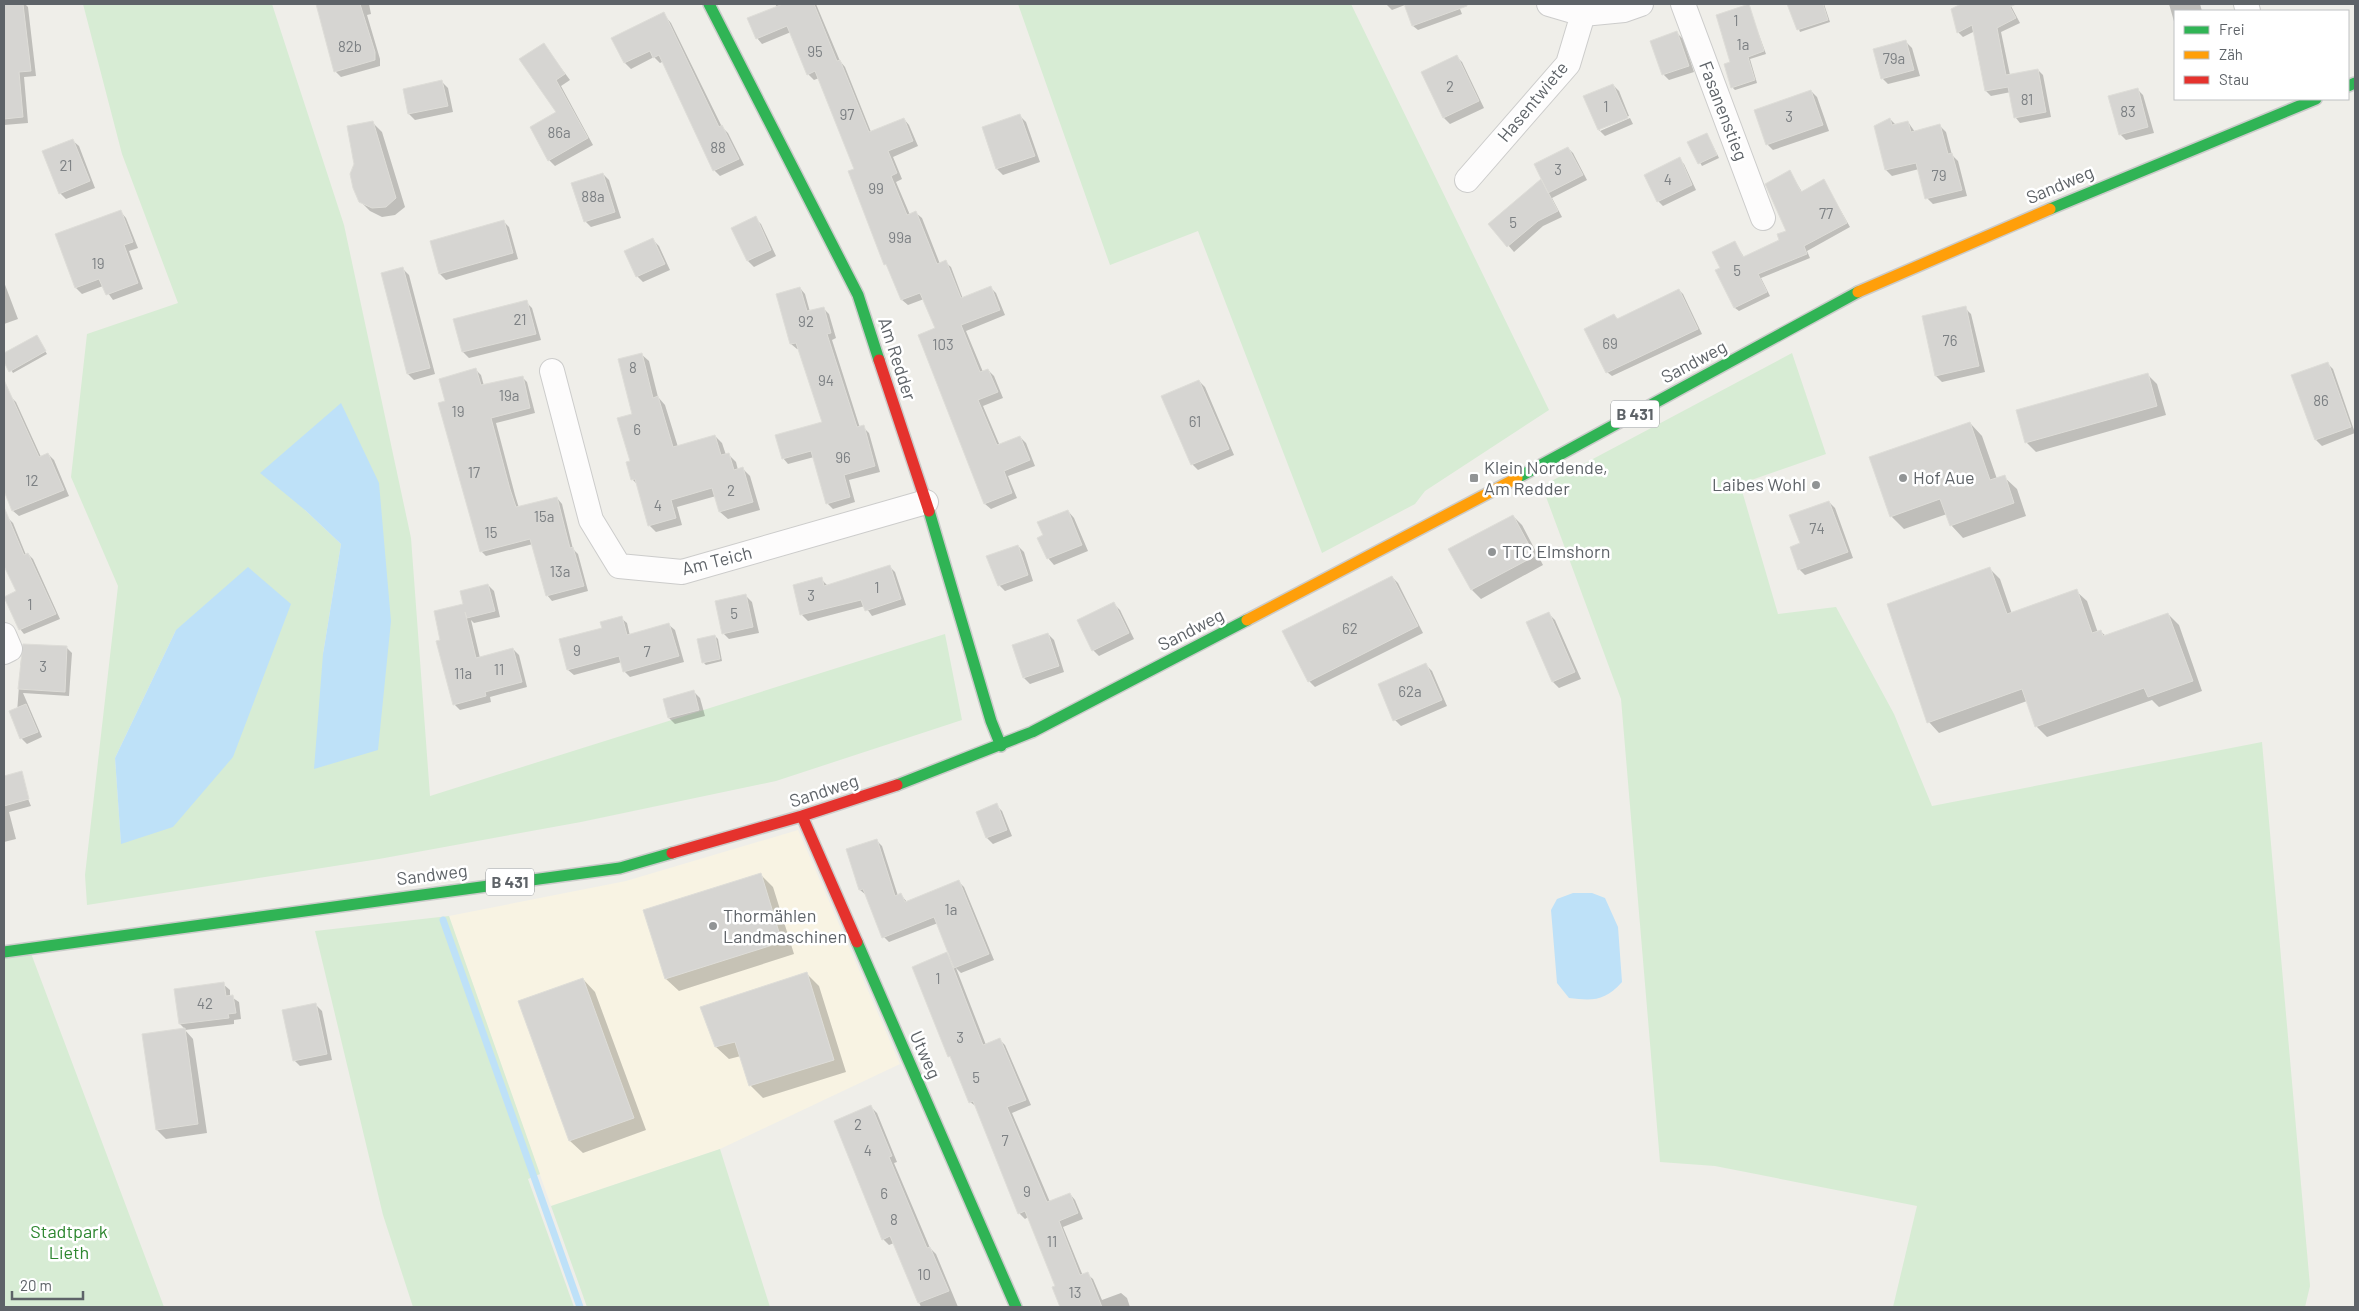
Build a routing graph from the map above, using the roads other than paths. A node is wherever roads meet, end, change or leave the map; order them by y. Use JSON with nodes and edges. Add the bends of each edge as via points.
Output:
{"nodes":[{"id":1,"x":709,"y":4,"type":"edge"},
{"id":2,"x":1549,"y":4,"type":"edge"},
{"id":3,"x":1641,"y":4,"type":"edge"},
{"id":4,"x":1683,"y":4,"type":"edge"},
{"id":5,"x":1583,"y":14,"type":"junction"},
{"id":6,"x":2310,"y":100,"type":"edge"},
{"id":7,"x":2280,"y":105,"type":"edge"},
{"id":8,"x":1467,"y":180,"type":"dead end"},
{"id":9,"x":1763,"y":218,"type":"dead end"},
{"id":10,"x":552,"y":371,"type":"dead end"},
{"id":11,"x":926,"y":502,"type":"junction"},
{"id":12,"x":4,"y":635,"type":"edge"},
{"id":13,"x":4,"y":652,"type":"edge"},
{"id":14,"x":1000,"y":746,"type":"junction"},
{"id":15,"x":802,"y":816,"type":"junction"},
{"id":16,"x":4,"y":952,"type":"edge"},
{"id":17,"x":1016,"y":1307,"type":"edge"}],
"edges":[{"from":1,"to":11,"type":"main road","name":"Am Redder","via":[[858,295]]},
{"from":2,"to":5,"type":"street"},
{"from":3,"to":5,"type":"street","via":[[1624,10]]},
{"from":4,"to":9,"type":"street","name":"Fasanenstieg"},
{"from":5,"to":8,"type":"street","name":"Hasentwiete","via":[[1568,64]]},
{"from":6,"to":7,"type":"main road","name":"Sandweg","number":"B 431"},
{"from":7,"to":14,"type":"main road","name":"Sandweg","number":"B 431","via":[[1858,292],[1446,517]]},
{"from":10,"to":11,"type":"street","name":"Am Teich","via":[[590,520],[619,566],[682,572]]},
{"from":11,"to":14,"type":"main road","name":"Am Redder"},
{"from":12,"to":13,"type":"street","via":[[10,649]]},
{"from":14,"to":15,"type":"main road","name":"Sandweg","number":"B 431","via":[[910,782]]},
{"from":15,"to":16,"type":"main road","name":"Sandweg","number":"B 431","via":[[620,868]]},
{"from":15,"to":17,"type":"main road","name":"Utweg"}]}
